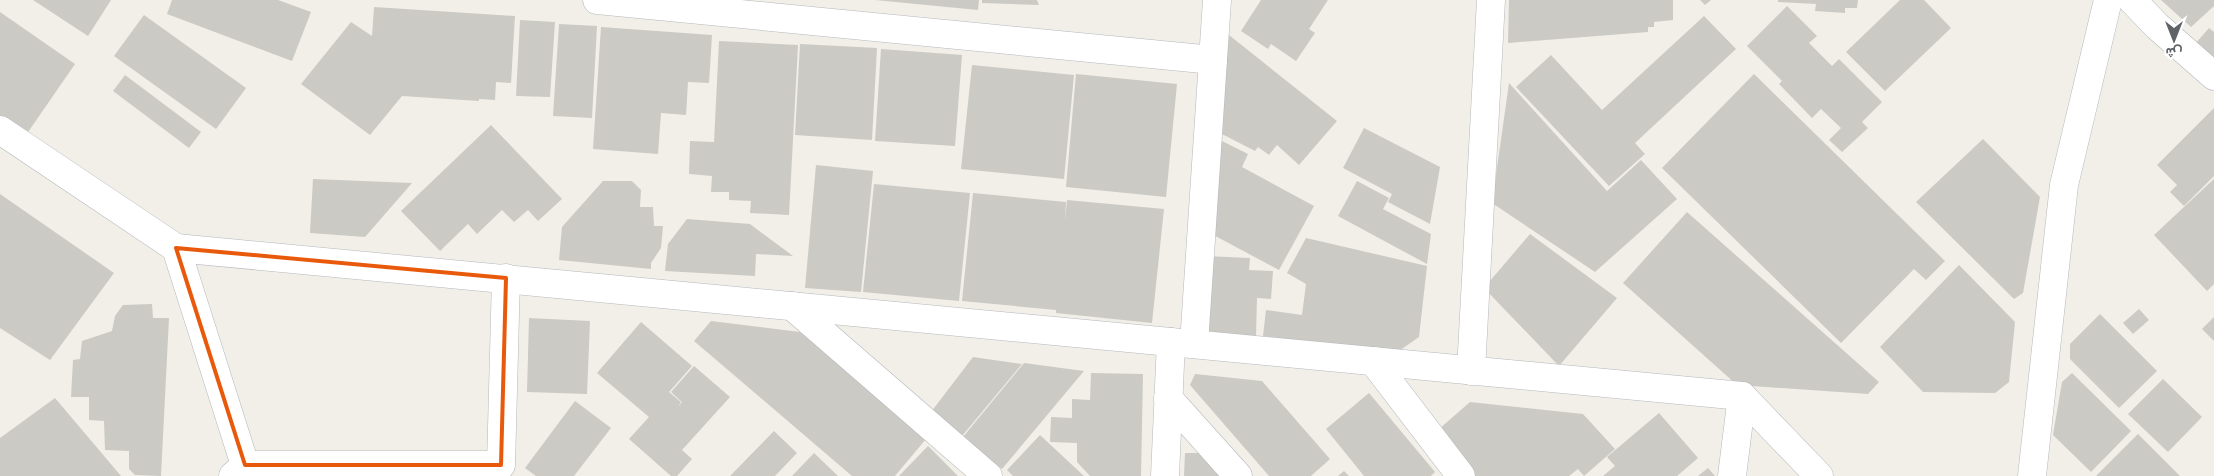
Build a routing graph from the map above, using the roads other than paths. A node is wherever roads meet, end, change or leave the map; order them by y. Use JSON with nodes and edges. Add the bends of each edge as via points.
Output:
{"nodes":[{"id":1,"x":597,"y":0,"type":"edge"},
{"id":2,"x":1217,"y":0,"type":"edge"},
{"id":3,"x":1491,"y":0,"type":"edge"},
{"id":4,"x":2108,"y":0,"type":"edge"},
{"id":5,"x":2132,"y":0,"type":"edge"},
{"id":6,"x":1213,"y":60,"type":"junction"},
{"id":7,"x":2214,"y":76,"type":"edge"},
{"id":8,"x":0,"y":130,"type":"edge"},
{"id":9,"x":176,"y":248,"type":"junction"},
{"id":10,"x":506,"y":278,"type":"junction"},
{"id":11,"x":792,"y":306,"type":"junction"},
{"id":12,"x":1182,"y":343,"type":"junction"},
{"id":13,"x":1373,"y":361,"type":"junction"},
{"id":14,"x":1471,"y":370,"type":"junction"},
{"id":15,"x":1742,"y":396,"type":"junction"},
{"id":16,"x":1168,"y":398,"type":"junction"},
{"id":17,"x":239,"y":471,"type":"edge"},
{"id":18,"x":506,"y":471,"type":"edge"},
{"id":19,"x":988,"y":476,"type":"edge"},
{"id":20,"x":1165,"y":476,"type":"edge"},
{"id":21,"x":1238,"y":476,"type":"edge"},
{"id":22,"x":1461,"y":476,"type":"edge"},
{"id":23,"x":1732,"y":476,"type":"edge"},
{"id":24,"x":1819,"y":476,"type":"edge"},
{"id":25,"x":2032,"y":476,"type":"edge"}],
"edges":[{"from":1,"to":6,"type":"street"},
{"from":2,"to":6,"type":"street"},
{"from":3,"to":14,"type":"street"},
{"from":4,"to":25,"type":"street","via":[[2064,185]]},
{"from":5,"to":7,"type":"street"},
{"from":6,"to":12,"type":"street"},
{"from":8,"to":9,"type":"street"},
{"from":9,"to":10,"type":"street"},
{"from":9,"to":17,"type":"street"},
{"from":10,"to":11,"type":"street"},
{"from":10,"to":18,"type":"street"},
{"from":11,"to":12,"type":"street"},
{"from":11,"to":19,"type":"street"},
{"from":12,"to":13,"type":"street"},
{"from":12,"to":16,"type":"street"},
{"from":13,"to":14,"type":"street"},
{"from":13,"to":22,"type":"street"},
{"from":14,"to":15,"type":"street"},
{"from":15,"to":23,"type":"street"},
{"from":15,"to":24,"type":"street"},
{"from":16,"to":20,"type":"street"},
{"from":16,"to":21,"type":"street"},
{"from":17,"to":18,"type":"street"}]}
